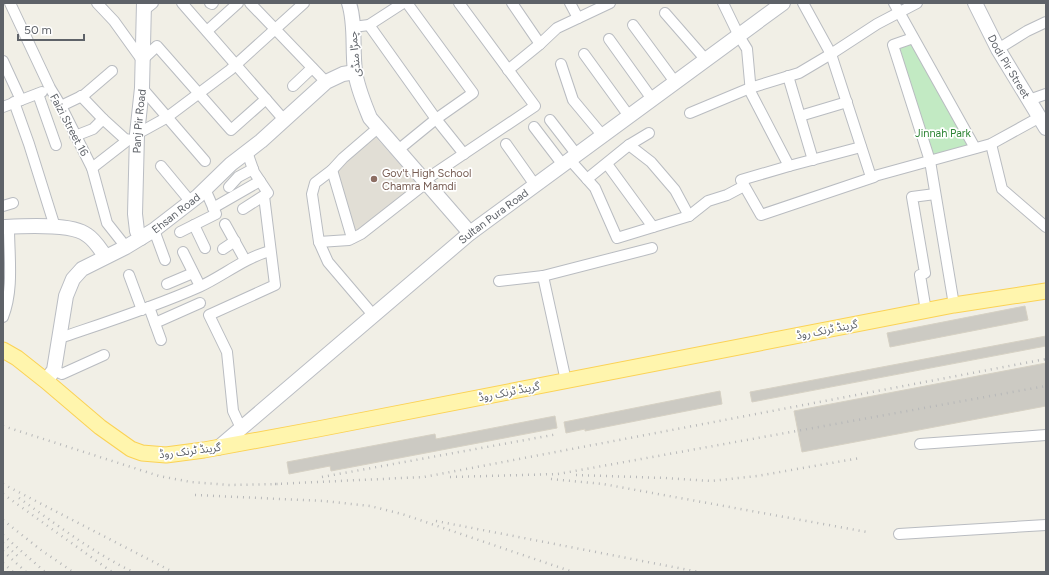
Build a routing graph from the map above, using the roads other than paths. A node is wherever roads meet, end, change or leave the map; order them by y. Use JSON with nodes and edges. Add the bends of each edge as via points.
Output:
{"nodes":[{"id":1,"x":10,"y":3,"type":"edge"},
{"id":2,"x":98,"y":3,"type":"edge"},
{"id":3,"x":182,"y":3,"type":"edge"},
{"id":4,"x":238,"y":3,"type":"edge"},
{"id":5,"x":250,"y":3,"type":"edge"},
{"id":6,"x":349,"y":3,"type":"edge"},
{"id":7,"x":403,"y":3,"type":"edge"},
{"id":8,"x":407,"y":3,"type":"edge"},
{"id":9,"x":459,"y":3,"type":"edge"},
{"id":10,"x":512,"y":3,"type":"edge"},
{"id":11,"x":570,"y":3,"type":"edge"},
{"id":12,"x":610,"y":3,"type":"edge"},
{"id":13,"x":723,"y":3,"type":"edge"},
{"id":14,"x":783,"y":3,"type":"edge"},
{"id":15,"x":803,"y":3,"type":"edge"},
{"id":16,"x":917,"y":3,"type":"edge"},
{"id":17,"x":974,"y":3,"type":"edge"},
{"id":18,"x":298,"y":5,"type":"edge"},
{"id":19,"x":147,"y":6,"type":"edge"},
{"id":20,"x":896,"y":7,"type":"edge"},
{"id":21,"x":665,"y":13,"type":"dead end"},
{"id":22,"x":578,"y":18,"type":"junction"},
{"id":23,"x":1046,"y":22,"type":"edge"},
{"id":24,"x":369,"y":25,"type":"junction"},
{"id":25,"x":633,"y":25,"type":"dead end"},
{"id":26,"x":353,"y":27,"type":"junction"},
{"id":27,"x":274,"y":29,"type":"junction"},
{"id":28,"x":207,"y":31,"type":"junction"},
{"id":29,"x":739,"y":36,"type":"junction"},
{"id":30,"x":913,"y":38,"type":"junction"},
{"id":31,"x":608,"y":40,"type":"dead end"},
{"id":32,"x":540,"y":44,"type":"junction"},
{"id":33,"x":998,"y":49,"type":"junction"},
{"id":34,"x":584,"y":54,"type":"dead end"},
{"id":35,"x":831,"y":54,"type":"junction"},
{"id":36,"x":142,"y":60,"type":"junction"},
{"id":37,"x":706,"y":60,"type":"junction"},
{"id":38,"x":3,"y":62,"type":"edge"},
{"id":39,"x":561,"y":64,"type":"dead end"},
{"id":40,"x":236,"y":65,"type":"junction"},
{"id":41,"x":312,"y":68,"type":"junction"},
{"id":42,"x":508,"y":70,"type":"junction"},
{"id":43,"x":112,"y":71,"type":"dead end"},
{"id":44,"x":355,"y":72,"type":"junction"},
{"id":45,"x":788,"y":76,"type":"junction"},
{"id":46,"x":326,"y":82,"type":"junction"},
{"id":47,"x":676,"y":82,"type":"junction"},
{"id":48,"x":293,"y":86,"type":"dead end"},
{"id":49,"x":50,"y":88,"type":"junction"},
{"id":50,"x":142,"y":88,"type":"junction"},
{"id":51,"x":750,"y":88,"type":"junction"},
{"id":52,"x":199,"y":93,"type":"junction"},
{"id":53,"x":38,"y":94,"type":"junction"},
{"id":54,"x":1046,"y":94,"type":"edge"},
{"id":55,"x":82,"y":96,"type":"junction"},
{"id":56,"x":266,"y":99,"type":"junction"},
{"id":57,"x":652,"y":99,"type":"junction"},
{"id":58,"x":1029,"y":100,"type":"junction"},
{"id":59,"x":18,"y":101,"type":"junction"},
{"id":60,"x":847,"y":102,"type":"junction"},
{"id":61,"x":3,"y":106,"type":"edge"},
{"id":62,"x":60,"y":106,"type":"junction"},
{"id":63,"x":690,"y":113,"type":"dead end"},
{"id":64,"x":629,"y":116,"type":"junction"},
{"id":65,"x":800,"y":116,"type":"junction"},
{"id":66,"x":166,"y":118,"type":"junction"},
{"id":67,"x":103,"y":119,"type":"junction"},
{"id":68,"x":436,"y":119,"type":"junction"},
{"id":69,"x":285,"y":120,"type":"junction"},
{"id":70,"x":550,"y":120,"type":"dead end"},
{"id":71,"x":1043,"y":122,"type":"edge"},
{"id":72,"x":379,"y":127,"type":"junction"},
{"id":73,"x":534,"y":128,"type":"dead end"},
{"id":74,"x":649,"y":133,"type":"dead end"},
{"id":75,"x":76,"y":136,"type":"junction"},
{"id":76,"x":603,"y":136,"type":"junction"},
{"id":77,"x":134,"y":138,"type":"junction"},
{"id":78,"x":506,"y":144,"type":"dead end"},
{"id":79,"x":991,"y":144,"type":"junction"},
{"id":80,"x":56,"y":145,"type":"dead end"},
{"id":81,"x":629,"y":145,"type":"junction"},
{"id":82,"x":861,"y":148,"type":"junction"},
{"id":83,"x":975,"y":148,"type":"junction"},
{"id":84,"x":398,"y":150,"type":"junction"},
{"id":85,"x":247,"y":152,"type":"junction"},
{"id":86,"x":464,"y":154,"type":"junction"},
{"id":87,"x":570,"y":160,"type":"junction"},
{"id":88,"x":813,"y":160,"type":"junction"},
{"id":89,"x":205,"y":161,"type":"dead end"},
{"id":90,"x":930,"y":161,"type":"junction"},
{"id":91,"x":607,"y":164,"type":"junction"},
{"id":92,"x":161,"y":166,"type":"dead end"},
{"id":93,"x":789,"y":166,"type":"junction"},
{"id":94,"x":92,"y":168,"type":"junction"},
{"id":95,"x":253,"y":169,"type":"junction"},
{"id":96,"x":332,"y":170,"type":"junction"},
{"id":97,"x":874,"y":177,"type":"junction"},
{"id":98,"x":587,"y":179,"type":"junction"},
{"id":99,"x":260,"y":181,"type":"junction"},
{"id":100,"x":426,"y":182,"type":"junction"},
{"id":101,"x":535,"y":185,"type":"junction"},
{"id":102,"x":744,"y":186,"type":"junction"},
{"id":103,"x":229,"y":187,"type":"dead end"},
{"id":104,"x":205,"y":189,"type":"junction"},
{"id":105,"x":935,"y":194,"type":"junction"},
{"id":106,"x":264,"y":196,"type":"junction"},
{"id":107,"x":190,"y":201,"type":"junction"},
{"id":108,"x":213,"y":208,"type":"junction"},
{"id":109,"x":243,"y":209,"type":"dead end"},
{"id":110,"x":689,"y":216,"type":"junction"},
{"id":111,"x":225,"y":224,"type":"dead end"},
{"id":112,"x":194,"y":225,"type":"junction"},
{"id":113,"x":1046,"y":226,"type":"edge"},
{"id":114,"x":6,"y":227,"type":"edge"},
{"id":115,"x":55,"y":227,"type":"junction"},
{"id":116,"x":653,"y":227,"type":"junction"},
{"id":117,"x":154,"y":230,"type":"junction"},
{"id":118,"x":180,"y":232,"type":"dead end"},
{"id":119,"x":470,"y":233,"type":"junction"},
{"id":120,"x":141,"y":238,"type":"junction"},
{"id":121,"x":352,"y":238,"type":"junction"},
{"id":122,"x":234,"y":241,"type":"junction"},
{"id":123,"x":318,"y":242,"type":"junction"},
{"id":124,"x":126,"y":247,"type":"junction"},
{"id":125,"x":6,"y":248,"type":"edge"},
{"id":126,"x":205,"y":248,"type":"dead end"},
{"id":127,"x":652,"y":248,"type":"dead end"},
{"id":128,"x":223,"y":249,"type":"dead end"},
{"id":129,"x":270,"y":251,"type":"junction"},
{"id":130,"x":182,"y":252,"type":"dead end"},
{"id":131,"x":106,"y":256,"type":"junction"},
{"id":132,"x":165,"y":260,"type":"dead end"},
{"id":133,"x":245,"y":260,"type":"junction"},
{"id":134,"x":7,"y":269,"type":"edge"},
{"id":135,"x":193,"y":273,"type":"junction"},
{"id":136,"x":129,"y":275,"type":"dead end"},
{"id":137,"x":543,"y":276,"type":"junction"},
{"id":138,"x":499,"y":281,"type":"dead end"},
{"id":139,"x":167,"y":284,"type":"dead end"},
{"id":140,"x":200,"y":286,"type":"junction"},
{"id":141,"x":1046,"y":291,"type":"edge"},
{"id":142,"x":200,"y":302,"type":"dead end"},
{"id":143,"x":954,"y":305,"type":"junction"},
{"id":144,"x":146,"y":308,"type":"junction"},
{"id":145,"x":926,"y":310,"type":"junction"},
{"id":146,"x":374,"y":316,"type":"junction"},
{"id":147,"x":3,"y":317,"type":"edge"},
{"id":148,"x":155,"y":323,"type":"junction"},
{"id":149,"x":60,"y":338,"type":"junction"},
{"id":150,"x":161,"y":340,"type":"dead end"},
{"id":151,"x":3,"y":350,"type":"edge"},
{"id":152,"x":104,"y":355,"type":"dead end"},
{"id":153,"x":50,"y":375,"type":"junction"},
{"id":154,"x":566,"y":381,"type":"junction"},
{"id":155,"x":241,"y":428,"type":"junction"},
{"id":156,"x":1046,"y":435,"type":"edge"},
{"id":157,"x":920,"y":444,"type":"dead end"},
{"id":158,"x":218,"y":448,"type":"junction"},
{"id":159,"x":1046,"y":525,"type":"edge"},
{"id":160,"x":899,"y":534,"type":"dead end"}],
"edges":[{"from":1,"to":49,"type":"street","name":"Faizi Street 16"},
{"from":2,"to":36,"type":"street"},
{"from":3,"to":28,"type":"street"},
{"from":4,"to":28,"type":"street"},
{"from":5,"to":27,"type":"street"},
{"from":6,"to":26,"type":"main road","name":"چمڑا منڈی"},
{"from":7,"to":24,"type":"street"},
{"from":8,"to":68,"type":"street","via":[[473,93]]},
{"from":9,"to":42,"type":"street"},
{"from":10,"to":32,"type":"street"},
{"from":11,"to":22,"type":"street"},
{"from":12,"to":22,"type":"street"},
{"from":13,"to":29,"type":"street"},
{"from":14,"to":29,"type":"main road","name":"Sultan Pura Road"},
{"from":15,"to":35,"type":"street"},
{"from":16,"to":20,"type":"street"},
{"from":17,"to":33,"type":"main road","name":"Dodi Pir Street"},
{"from":18,"to":27,"type":"street"},
{"from":19,"to":36,"type":"main road","name":"Panj Pir Road"},
{"from":20,"to":30,"type":"street"},
{"from":20,"to":35,"type":"street","via":[[878,24]]},
{"from":21,"to":37,"type":"street"},
{"from":22,"to":32,"type":"street","via":[[557,28]]},
{"from":23,"to":33,"type":"street"},
{"from":24,"to":26,"type":"street"},
{"from":24,"to":68,"type":"street"},
{"from":25,"to":47,"type":"street"},
{"from":26,"to":44,"type":"main road","name":"چمڑا منڈی"},
{"from":27,"to":40,"type":"street"},
{"from":27,"to":41,"type":"street"},
{"from":28,"to":40,"type":"street"},
{"from":29,"to":37,"type":"main road","name":"Sultan Pura Road"},
{"from":29,"to":51,"type":"street","via":[[747,49]]},
{"from":30,"to":83,"type":"street"},
{"from":30,"to":90,"type":"street","via":[[893,45]]},
{"from":31,"to":57,"type":"street"},
{"from":32,"to":42,"type":"street"},
{"from":33,"to":58,"type":"main road","name":"Dodi Pir Street"},
{"from":34,"to":64,"type":"street"},
{"from":35,"to":45,"type":"street","via":[[799,73]]},
{"from":35,"to":60,"type":"street"},
{"from":36,"to":50,"type":"main road","name":"Panj Pir Road"},
{"from":36,"to":52,"type":"street","via":[[157,46]]},
{"from":37,"to":47,"type":"main road","name":"Sultan Pura Road"},
{"from":38,"to":59,"type":"street"},
{"from":39,"to":76,"type":"street","via":[[573,100]]},
{"from":40,"to":52,"type":"street"},
{"from":40,"to":56,"type":"street"},
{"from":41,"to":46,"type":"street"},
{"from":41,"to":48,"type":"street"},
{"from":42,"to":86,"type":"street","via":[[535,106]]},
{"from":43,"to":55,"type":"street"},
{"from":44,"to":46,"type":"main road","name":"Ehsan Road","via":[[343,74]]},
{"from":44,"to":72,"type":"main road","name":"چمڑا منڈی","via":[[370,118]]},
{"from":45,"to":51,"type":"street"},
{"from":45,"to":65,"type":"street"},
{"from":46,"to":69,"type":"main road","name":"Ehsan Road"},
{"from":47,"to":57,"type":"main road","name":"Sultan Pura Road"},
{"from":49,"to":53,"type":"street"},
{"from":49,"to":62,"type":"street","name":"Faizi Street 16"},
{"from":50,"to":66,"type":"street"},
{"from":50,"to":77,"type":"main road","name":"Panj Pir Road"},
{"from":51,"to":63,"type":"street"},
{"from":51,"to":93,"type":"street"},
{"from":52,"to":56,"type":"street","via":[[231,130]]},
{"from":52,"to":66,"type":"street"},
{"from":53,"to":59,"type":"street"},
{"from":53,"to":80,"type":"street"},
{"from":54,"to":58,"type":"street"},
{"from":55,"to":62,"type":"street"},
{"from":55,"to":67,"type":"street"},
{"from":56,"to":69,"type":"street"},
{"from":57,"to":64,"type":"main road","name":"Sultan Pura Road"},
{"from":58,"to":71,"type":"main road","name":"Dodi Pir Street"},
{"from":59,"to":61,"type":"street"},
{"from":59,"to":115,"type":"street"},
{"from":60,"to":65,"type":"street"},
{"from":60,"to":82,"type":"street"},
{"from":62,"to":75,"type":"street","name":"Faizi Street 16"},
{"from":64,"to":76,"type":"main road","name":"Sultan Pura Road"},
{"from":65,"to":88,"type":"street"},
{"from":66,"to":77,"type":"street"},
{"from":66,"to":89,"type":"street"},
{"from":67,"to":75,"type":"street","via":[[93,129]]},
{"from":67,"to":77,"type":"street"},
{"from":68,"to":84,"type":"street"},
{"from":68,"to":86,"type":"street"},
{"from":69,"to":85,"type":"main road","name":"Ehsan Road"},
{"from":70,"to":87,"type":"street"},
{"from":71,"to":79,"type":"street"},
{"from":72,"to":84,"type":"main road","name":"چمڑا منڈی"},
{"from":72,"to":96,"type":"street"},
{"from":73,"to":87,"type":"street"},
{"from":74,"to":81,"type":"street"},
{"from":75,"to":94,"type":"street","name":"Faizi Street 16"},
{"from":76,"to":87,"type":"main road","name":"Sultan Pura Road"},
{"from":77,"to":94,"type":"street"},
{"from":77,"to":120,"type":"main road","name":"Panj Pir Road","via":[[136,225]]},
{"from":78,"to":101,"type":"street"},
{"from":79,"to":83,"type":"street"},
{"from":79,"to":113,"type":"street","via":[[1002,189]]},
{"from":81,"to":91,"type":"street"},
{"from":81,"to":110,"type":"street","via":[[651,162],[675,190]]},
{"from":82,"to":88,"type":"street"},
{"from":82,"to":97,"type":"street","via":[[871,177]]},
{"from":83,"to":90,"type":"street"},
{"from":84,"to":100,"type":"main road","name":"چمڑا منڈی"},
{"from":85,"to":95,"type":"street"},
{"from":85,"to":104,"type":"main road","name":"Ehsan Road"},
{"from":86,"to":100,"type":"street"},
{"from":87,"to":98,"type":"street"},
{"from":87,"to":101,"type":"main road","name":"Sultan Pura Road"},
{"from":88,"to":93,"type":"street"},
{"from":90,"to":97,"type":"street"},
{"from":90,"to":105,"type":"street"},
{"from":91,"to":98,"type":"street"},
{"from":91,"to":116,"type":"street"},
{"from":92,"to":107,"type":"street"},
{"from":93,"to":102,"type":"street","via":[[741,180]]},
{"from":94,"to":124,"type":"street","name":"Faizi Street 16","via":[[107,224]]},
{"from":95,"to":99,"type":"street"},
{"from":95,"to":103,"type":"street","via":[[238,177]]},
{"from":96,"to":121,"type":"street"},
{"from":96,"to":123,"type":"street","via":[[315,183],[312,194]]},
{"from":97,"to":102,"type":"street","via":[[761,215]]},
{"from":98,"to":116,"type":"street","via":[[595,188],[617,238]]},
{"from":99,"to":106,"type":"street","via":[[268,193]]},
{"from":99,"to":108,"type":"street"},
{"from":100,"to":119,"type":"main road","name":"چمڑا منڈی"},
{"from":100,"to":121,"type":"street","via":[[361,234]]},
{"from":101,"to":119,"type":"main road","name":"Sultan Pura Road"},
{"from":102,"to":110,"type":"street","via":[[708,201]]},
{"from":104,"to":107,"type":"main road","name":"Ehsan Road"},
{"from":104,"to":108,"type":"street"},
{"from":105,"to":143,"type":"street"},
{"from":105,"to":145,"type":"street","via":[[912,197],[925,273],[920,274]]},
{"from":106,"to":109,"type":"street"},
{"from":106,"to":129,"type":"street"},
{"from":107,"to":117,"type":"main road","name":"Ehsan Road"},
{"from":108,"to":112,"type":"street","via":[[216,214]]},
{"from":110,"to":116,"type":"street"},
{"from":111,"to":122,"type":"street"},
{"from":112,"to":118,"type":"street"},
{"from":112,"to":126,"type":"street"},
{"from":114,"to":115,"type":"main road"},
{"from":114,"to":125,"type":"street"},
{"from":115,"to":131,"type":"main road","via":[[87,234]]},
{"from":117,"to":120,"type":"main road","name":"Ehsan Road"},
{"from":117,"to":132,"type":"street"},
{"from":119,"to":146,"type":"main road","name":"Sultan Pura Road"},
{"from":120,"to":124,"type":"main road","name":"Ehsan Road"},
{"from":121,"to":123,"type":"street"},
{"from":122,"to":128,"type":"street"},
{"from":122,"to":133,"type":"street"},
{"from":123,"to":146,"type":"street","via":[[328,262]]},
{"from":124,"to":131,"type":"main road","name":"Ehsan Road"},
{"from":125,"to":134,"type":"street"},
{"from":127,"to":137,"type":"street"},
{"from":129,"to":133,"type":"street"},
{"from":129,"to":155,"type":"street","via":[[275,285],[209,314],[227,352],[233,411]]},
{"from":130,"to":135,"type":"street"},
{"from":131,"to":149,"type":"main road","name":"Ehsan Road","via":[[82,269],[73,279],[66,296]]},
{"from":133,"to":140,"type":"street"},
{"from":134,"to":147,"type":"street","via":[[8,298]]},
{"from":135,"to":139,"type":"street"},
{"from":135,"to":140,"type":"street"},
{"from":136,"to":144,"type":"street"},
{"from":137,"to":138,"type":"street"},
{"from":137,"to":154,"type":"street"},
{"from":140,"to":144,"type":"street"},
{"from":141,"to":143,"type":"main road","name":"گرینڈ ٹرنک روڈ"},
{"from":142,"to":148,"type":"street"},
{"from":143,"to":145,"type":"main road","name":"گرینڈ ٹرنک روڈ"},
{"from":144,"to":148,"type":"street"},
{"from":144,"to":149,"type":"street"},
{"from":145,"to":154,"type":"main road","name":"گرینڈ ٹرنک روڈ"},
{"from":146,"to":155,"type":"main road","name":"Sultan Pura Road"},
{"from":148,"to":150,"type":"street"},
{"from":149,"to":153,"type":"main road","name":"Ehsan Road"},
{"from":151,"to":153,"type":"main road","name":"گرینڈ ٹرنک روڈ"},
{"from":152,"to":153,"type":"street","via":[[62,374]]},
{"from":153,"to":158,"type":"main road","name":"گرینڈ ٹرنک روڈ","via":[[100,427],[142,454],[166,455]]},
{"from":154,"to":158,"type":"main road","name":"گرینڈ ٹرنک روڈ"},
{"from":155,"to":158,"type":"main road","name":"Sultan Pura Road"},
{"from":156,"to":157,"type":"street"},
{"from":159,"to":160,"type":"street"}]}
